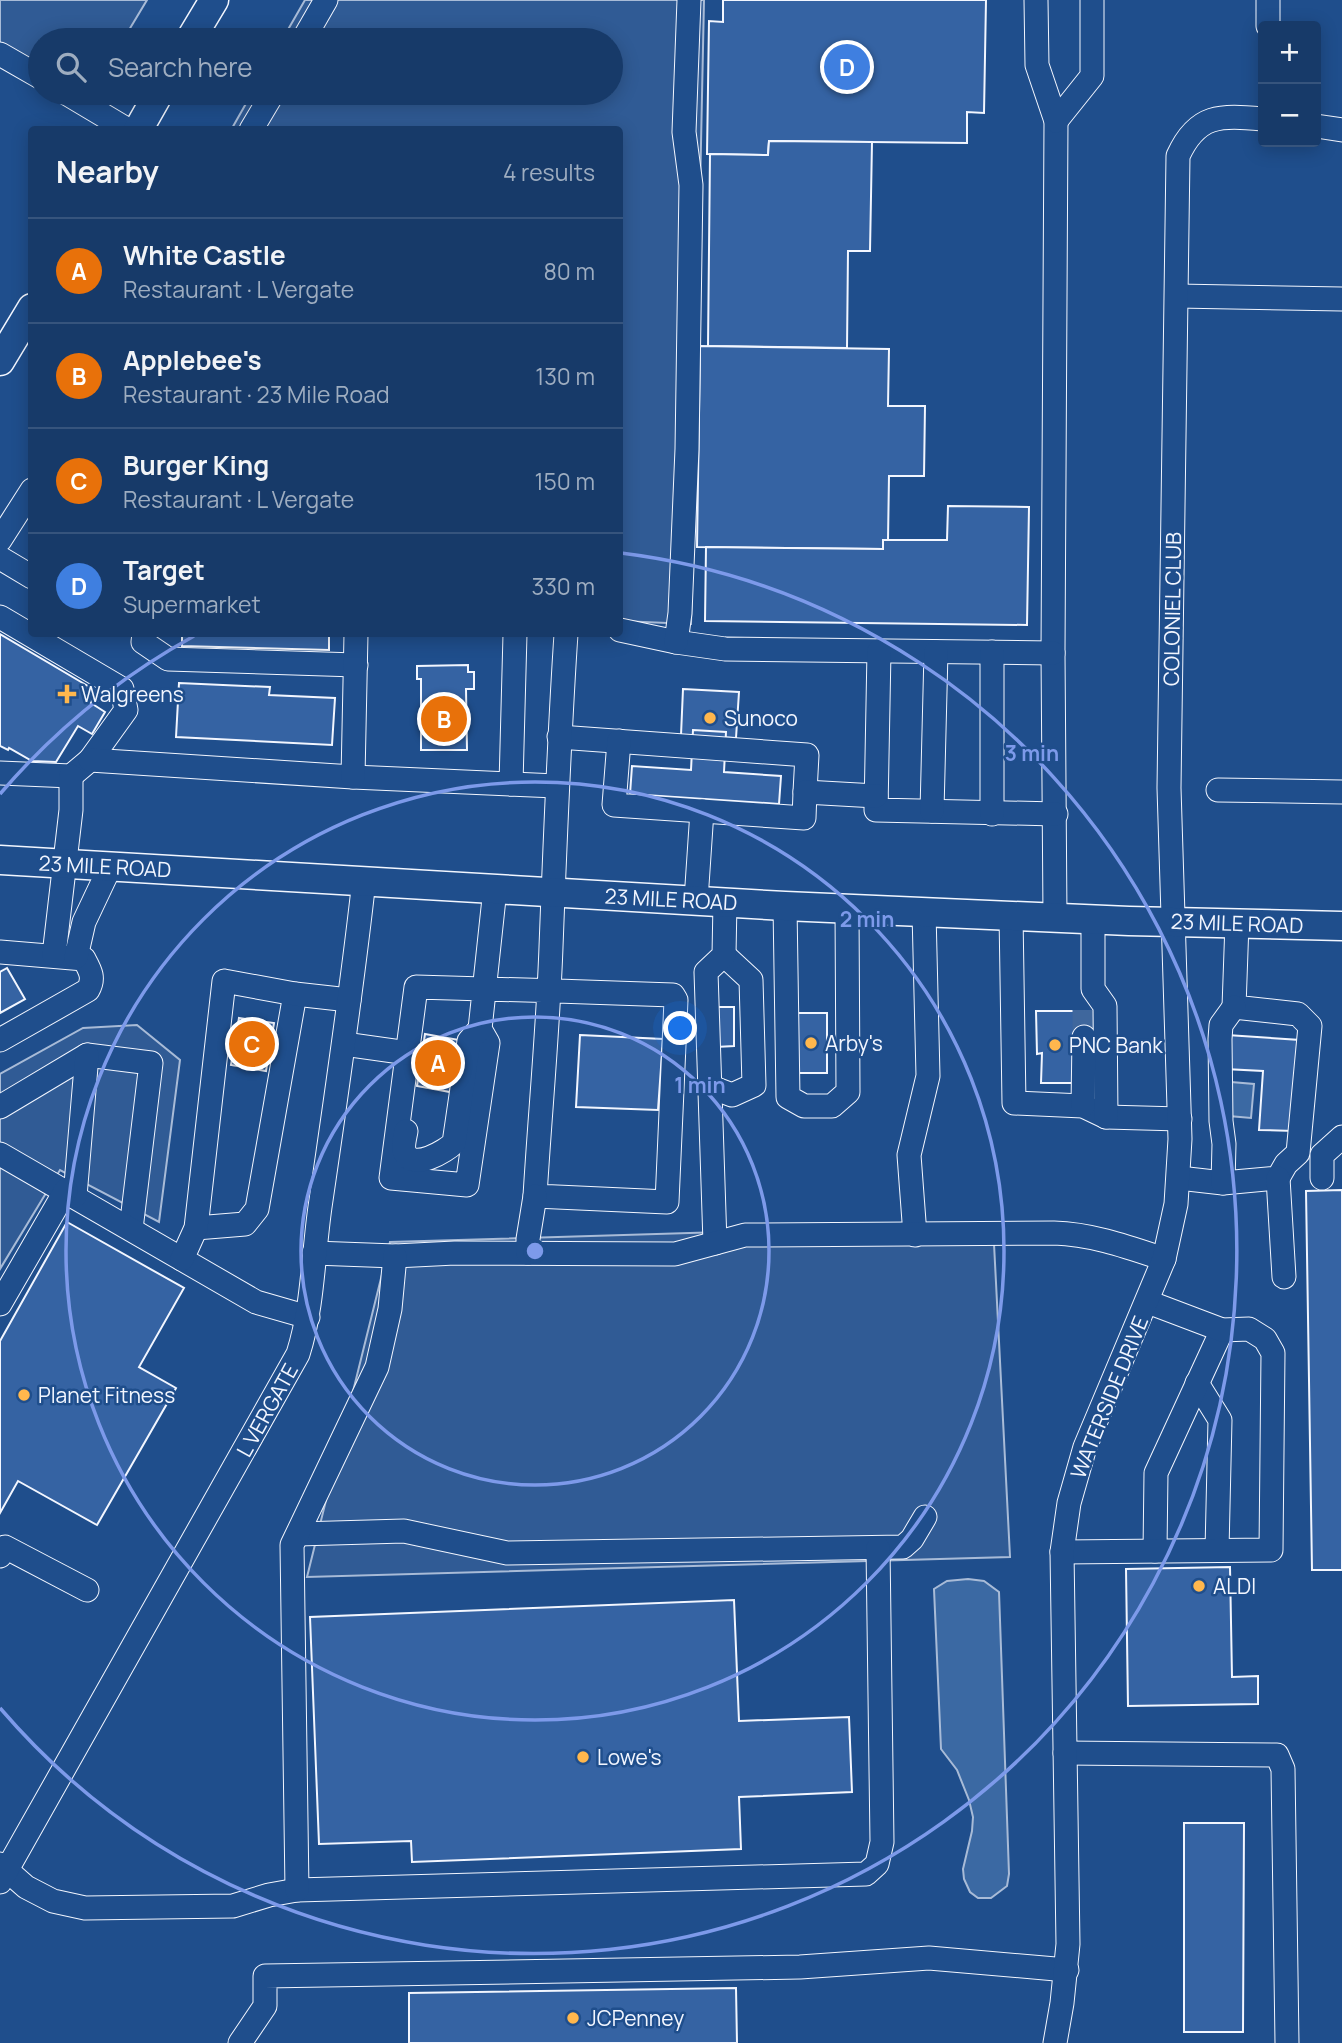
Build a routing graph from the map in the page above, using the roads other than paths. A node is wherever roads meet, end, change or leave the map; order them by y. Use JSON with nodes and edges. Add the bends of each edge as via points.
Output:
{"nodes":[{"id":1,"x":214,"y":0,"type":"edge"},
{"id":2,"x":326,"y":0,"type":"edge"},
{"id":3,"x":689,"y":0,"type":"edge"},
{"id":4,"x":1037,"y":0,"type":"edge"},
{"id":5,"x":1092,"y":0,"type":"edge"},
{"id":6,"x":1268,"y":0,"type":"edge"},
{"id":7,"x":1268,"y":21,"type":"edge"},
{"id":8,"x":197,"y":28,"type":"edge"},
{"id":9,"x":310,"y":28,"type":"edge"},
{"id":10,"x":0,"y":54,"type":"edge"},
{"id":11,"x":28,"y":70,"type":"edge"},
{"id":12,"x":86,"y":105,"type":"edge"},
{"id":13,"x":152,"y":105,"type":"edge"},
{"id":14,"x":266,"y":105,"type":"edge"},
{"id":15,"x":1258,"y":118,"type":"edge"},
{"id":16,"x":1056,"y":121,"type":"junction"},
{"id":17,"x":121,"y":126,"type":"edge"},
{"id":18,"x":140,"y":126,"type":"edge"},
{"id":19,"x":253,"y":126,"type":"edge"},
{"id":20,"x":1321,"y":127,"type":"edge"},
{"id":21,"x":1342,"y":130,"type":"edge"},
{"id":22,"x":1177,"y":296,"type":"junction"},
{"id":23,"x":1342,"y":299,"type":"edge"},
{"id":24,"x":28,"y":316,"type":"edge"},
{"id":25,"x":0,"y":361,"type":"edge"},
{"id":26,"x":28,"y":495,"type":"edge"},
{"id":27,"x":0,"y":540,"type":"edge"},
{"id":28,"x":0,"y":558,"type":"edge"},
{"id":29,"x":28,"y":575,"type":"edge"},
{"id":30,"x":0,"y":617,"type":"edge"},
{"id":31,"x":623,"y":631,"type":"edge"},
{"id":32,"x":28,"y":634,"type":"edge"},
{"id":33,"x":34,"y":637,"type":"edge"},
{"id":34,"x":139,"y":637,"type":"edge"},
{"id":35,"x":355,"y":637,"type":"edge"},
{"id":36,"x":515,"y":637,"type":"edge"},
{"id":37,"x":566,"y":637,"type":"edge"},
{"id":38,"x":676,"y":642,"type":"junction"},
{"id":39,"x":879,"y":651,"type":"junction"},
{"id":40,"x":936,"y":652,"type":"junction"},
{"id":41,"x":992,"y":652,"type":"junction"},
{"id":42,"x":1053,"y":653,"type":"junction"},
{"id":43,"x":356,"y":665,"type":"junction"},
{"id":44,"x":559,"y":737,"type":"junction"},
{"id":45,"x":619,"y":741,"type":"junction"},
{"id":46,"x":90,"y":760,"type":"junction"},
{"id":47,"x":0,"y":773,"type":"edge"},
{"id":48,"x":71,"y":776,"type":"junction"},
{"id":49,"x":353,"y":777,"type":"junction"},
{"id":50,"x":511,"y":784,"type":"junction"},
{"id":51,"x":556,"y":786,"type":"junction"},
{"id":52,"x":1218,"y":790,"type":"dead end"},
{"id":53,"x":805,"y":792,"type":"junction"},
{"id":54,"x":1342,"y":792,"type":"edge"},
{"id":55,"x":876,"y":796,"type":"junction"},
{"id":56,"x":702,"y":811,"type":"junction"},
{"id":57,"x":932,"y":811,"type":"junction"},
{"id":58,"x":992,"y":814,"type":"junction"},
{"id":59,"x":1056,"y":814,"type":"junction"},
{"id":60,"x":0,"y":860,"type":"edge"},
{"id":61,"x":64,"y":864,"type":"junction"},
{"id":62,"x":110,"y":867,"type":"junction"},
{"id":63,"x":364,"y":880,"type":"junction"},
{"id":64,"x":495,"y":889,"type":"junction"},
{"id":65,"x":552,"y":892,"type":"junction"},
{"id":66,"x":696,"y":900,"type":"junction"},
{"id":67,"x":725,"y":902,"type":"junction"},
{"id":68,"x":785,"y":906,"type":"junction"},
{"id":69,"x":846,"y":908,"type":"junction"},
{"id":70,"x":924,"y":912,"type":"junction"},
{"id":71,"x":1011,"y":915,"type":"junction"},
{"id":72,"x":1055,"y":917,"type":"junction"},
{"id":73,"x":1093,"y":919,"type":"junction"},
{"id":74,"x":1174,"y":922,"type":"junction"},
{"id":75,"x":1237,"y":923,"type":"junction"},
{"id":76,"x":1342,"y":926,"type":"edge"},
{"id":77,"x":0,"y":952,"type":"edge"},
{"id":78,"x":724,"y":955,"type":"junction"},
{"id":79,"x":65,"y":956,"type":"junction"},
{"id":80,"x":484,"y":989,"type":"junction"},
{"id":81,"x":1093,"y":989,"type":"junction"},
{"id":82,"x":549,"y":990,"type":"junction"},
{"id":83,"x":295,"y":994,"type":"junction"},
{"id":84,"x":349,"y":1000,"type":"junction"},
{"id":85,"x":1234,"y":1007,"type":"junction"},
{"id":86,"x":1084,"y":1010,"type":"tunnel mouth"},
{"id":87,"x":480,"y":1029,"type":"junction"},
{"id":88,"x":1084,"y":1037,"type":"tunnel mouth"},
{"id":89,"x":0,"y":1040,"type":"edge"},
{"id":90,"x":344,"y":1044,"type":"junction"},
{"id":91,"x":408,"y":1053,"type":"junction"},
{"id":92,"x":88,"y":1055,"type":"junction"},
{"id":93,"x":710,"y":1087,"type":"junction"},
{"id":94,"x":401,"y":1106,"type":"junction"},
{"id":95,"x":1083,"y":1106,"type":"junction"},
{"id":96,"x":0,"y":1107,"type":"edge"},
{"id":97,"x":1107,"y":1117,"type":"junction"},
{"id":98,"x":1180,"y":1119,"type":"junction"},
{"id":99,"x":1342,"y":1137,"type":"edge"},
{"id":100,"x":0,"y":1154,"type":"edge"},
{"id":101,"x":1178,"y":1178,"type":"junction"},
{"id":102,"x":1278,"y":1178,"type":"junction"},
{"id":103,"x":1322,"y":1178,"type":"dead end"},
{"id":104,"x":1223,"y":1183,"type":"junction"},
{"id":105,"x":71,"y":1193,"type":"junction"},
{"id":106,"x":536,"y":1196,"type":"junction"},
{"id":107,"x":131,"y":1228,"type":"junction"},
{"id":108,"x":195,"y":1228,"type":"junction"},
{"id":109,"x":915,"y":1235,"type":"junction"},
{"id":110,"x":715,"y":1243,"type":"junction"},
{"id":111,"x":314,"y":1253,"type":"junction"},
{"id":112,"x":528,"y":1253,"type":"junction"},
{"id":113,"x":395,"y":1256,"type":"junction"},
{"id":114,"x":182,"y":1259,"type":"junction"},
{"id":115,"x":1164,"y":1259,"type":"junction"},
{"id":116,"x":1284,"y":1277,"type":"dead end"},
{"id":117,"x":1147,"y":1302,"type":"junction"},
{"id":118,"x":0,"y":1304,"type":"edge"},
{"id":119,"x":308,"y":1317,"type":"junction"},
{"id":120,"x":1222,"y":1330,"type":"junction"},
{"id":121,"x":1197,"y":1384,"type":"junction"},
{"id":122,"x":925,"y":1517,"type":"dead end"},
{"id":123,"x":298,"y":1534,"type":"junction"},
{"id":124,"x":878,"y":1548,"type":"junction"},
{"id":125,"x":1217,"y":1550,"type":"junction"},
{"id":126,"x":1156,"y":1551,"type":"junction"},
{"id":127,"x":1062,"y":1552,"type":"junction"},
{"id":128,"x":0,"y":1556,"type":"edge"},
{"id":129,"x":88,"y":1590,"type":"dead end"},
{"id":130,"x":1065,"y":1753,"type":"junction"},
{"id":131,"x":2,"y":1872,"type":"edge"},
{"id":132,"x":297,"y":1890,"type":"junction"},
{"id":133,"x":1067,"y":1970,"type":"junction"},
{"id":134,"x":240,"y":2043,"type":"edge"},
{"id":135,"x":1055,"y":2043,"type":"edge"},
{"id":136,"x":1287,"y":2043,"type":"edge"}],
"edges":[{"from":1,"to":8,"type":"main road"},
{"from":2,"to":9,"type":"street"},
{"from":3,"to":38,"type":"street","via":[[684,132],[691,185],[687,449]]},
{"from":4,"to":16,"type":"street","via":[[1037,65]]},
{"from":5,"to":16,"type":"street","via":[[1092,76]]},
{"from":6,"to":7,"type":"street"},
{"from":10,"to":11,"type":"street"},
{"from":12,"to":17,"type":"street"},
{"from":13,"to":18,"type":"main road"},
{"from":14,"to":19,"type":"street"},
{"from":15,"to":22,"type":"street","name":"COLONIEL CLUB","via":[[1238,116],[1203,122],[1187,137],[1178,156]]},
{"from":16,"to":42,"type":"street"},
{"from":20,"to":21,"type":"street"},
{"from":22,"to":23,"type":"street"},
{"from":22,"to":74,"type":"street","name":"COLONIEL CLUB","via":[[1169,788]]},
{"from":24,"to":25,"type":"main road"},
{"from":26,"to":27,"type":"street"},
{"from":28,"to":29,"type":"street"},
{"from":30,"to":32,"type":"street"},
{"from":31,"to":38,"type":"street"},
{"from":33,"to":46,"type":"street","via":[[122,689],[126,710]]},
{"from":34,"to":43,"type":"street","via":[[168,659]]},
{"from":35,"to":43,"type":"street"},
{"from":36,"to":50,"type":"street"},
{"from":37,"to":44,"type":"street"},
{"from":38,"to":39,"type":"street","via":[[725,649]]},
{"from":39,"to":40,"type":"street"},
{"from":39,"to":55,"type":"street"},
{"from":40,"to":41,"type":"street"},
{"from":40,"to":57,"type":"street"},
{"from":41,"to":42,"type":"street"},
{"from":41,"to":58,"type":"street"},
{"from":42,"to":59,"type":"street"},
{"from":43,"to":49,"type":"street"},
{"from":44,"to":45,"type":"street"},
{"from":44,"to":51,"type":"street"},
{"from":45,"to":53,"type":"street","via":[[807,755]]},
{"from":45,"to":56,"type":"street","via":[[614,805]]},
{"from":46,"to":48,"type":"street"},
{"from":46,"to":49,"type":"street"},
{"from":47,"to":48,"type":"street"},
{"from":48,"to":61,"type":"street"},
{"from":49,"to":50,"type":"street"},
{"from":50,"to":51,"type":"street"},
{"from":51,"to":65,"type":"street"},
{"from":52,"to":54,"type":"street"},
{"from":53,"to":55,"type":"street"},
{"from":53,"to":56,"type":"street","via":[[804,818]]},
{"from":55,"to":57,"type":"street","via":[[876,810]]},
{"from":56,"to":66,"type":"street"},
{"from":57,"to":58,"type":"street"},
{"from":58,"to":59,"type":"street"},
{"from":59,"to":72,"type":"street"},
{"from":60,"to":61,"type":"main road","name":"23 MILE ROAD"},
{"from":61,"to":62,"type":"main road","name":"23 MILE ROAD"},
{"from":61,"to":79,"type":"street"},
{"from":62,"to":63,"type":"main road","name":"23 MILE ROAD"},
{"from":62,"to":79,"type":"street"},
{"from":63,"to":64,"type":"main road","name":"23 MILE ROAD"},
{"from":63,"to":84,"type":"street","name":"L VERGATE"},
{"from":64,"to":65,"type":"main road","name":"23 MILE ROAD"},
{"from":64,"to":80,"type":"street"},
{"from":65,"to":66,"type":"main road","name":"23 MILE ROAD"},
{"from":65,"to":82,"type":"street"},
{"from":66,"to":67,"type":"main road","name":"23 MILE ROAD"},
{"from":67,"to":68,"type":"main road","name":"23 MILE ROAD"},
{"from":67,"to":78,"type":"street"},
{"from":68,"to":69,"type":"main road","name":"23 MILE ROAD"},
{"from":68,"to":69,"type":"street","via":[[788,1097],[804,1106],[832,1106],[848,1092]]},
{"from":69,"to":70,"type":"main road","name":"23 MILE ROAD"},
{"from":70,"to":71,"type":"main road","name":"23 MILE ROAD"},
{"from":70,"to":109,"type":"street","via":[[928,1076],[909,1155]]},
{"from":71,"to":72,"type":"main road","name":"23 MILE ROAD"},
{"from":71,"to":95,"type":"street","via":[[1014,1103]]},
{"from":72,"to":73,"type":"main road","name":"23 MILE ROAD"},
{"from":73,"to":74,"type":"main road","name":"23 MILE ROAD"},
{"from":73,"to":81,"type":"street"},
{"from":74,"to":75,"type":"main road","name":"23 MILE ROAD"},
{"from":74,"to":98,"type":"street","name":"WATERSIDE DRIVE"},
{"from":75,"to":76,"type":"main road","name":"23 MILE ROAD"},
{"from":75,"to":85,"type":"street"},
{"from":77,"to":79,"type":"street"},
{"from":78,"to":93,"type":"street","via":[[706,972]]},
{"from":78,"to":93,"type":"street","via":[[751,980],[754,1085],[732,1095]]},
{"from":79,"to":89,"type":"street","via":[[84,959],[92,972],[88,990]]},
{"from":80,"to":82,"type":"street"},
{"from":80,"to":87,"type":"street"},
{"from":80,"to":91,"type":"street","via":[[416,987]]},
{"from":81,"to":86,"type":"street"},
{"from":81,"to":97,"type":"street","via":[[1105,1006]]},
{"from":82,"to":106,"type":"street"},
{"from":82,"to":106,"type":"street","via":[[673,995],[676,1000],[667,1202]]},
{"from":83,"to":84,"type":"street"},
{"from":83,"to":108,"type":"street","via":[[257,1209],[244,1224]]},
{"from":83,"to":108,"type":"street","via":[[224,981]]},
{"from":84,"to":90,"type":"street","name":"L VERGATE"},
{"from":85,"to":102,"type":"street","via":[[1298,1014],[1310,1026],[1298,1153]]},
{"from":85,"to":104,"type":"street","via":[[1221,1025],[1220,1039]]},
{"from":87,"to":94,"type":"street","via":[[469,1041],[457,1134],[447,1150],[423,1160],[408,1157],[404,1147],[408,1115]]},
{"from":87,"to":94,"type":"street","via":[[488,1043],[467,1185],[391,1178]]},
{"from":88,"to":95,"type":"street"},
{"from":90,"to":91,"type":"street"},
{"from":90,"to":111,"type":"street","name":"L VERGATE"},
{"from":91,"to":94,"type":"street"},
{"from":92,"to":96,"type":"street"},
{"from":92,"to":105,"type":"street"},
{"from":92,"to":107,"type":"street","via":[[151,1063]]},
{"from":93,"to":110,"type":"street"},
{"from":95,"to":97,"type":"street"},
{"from":97,"to":98,"type":"street"},
{"from":98,"to":101,"type":"street","name":"WATERSIDE DRIVE"},
{"from":99,"to":103,"type":"street","via":[[1322,1155]]},
{"from":100,"to":105,"type":"street"},
{"from":101,"to":104,"type":"street"},
{"from":101,"to":115,"type":"street","name":"WATERSIDE DRIVE"},
{"from":102,"to":104,"type":"street"},
{"from":102,"to":116,"type":"street"},
{"from":105,"to":107,"type":"street"},
{"from":105,"to":118,"type":"street"},
{"from":106,"to":112,"type":"street"},
{"from":107,"to":114,"type":"street"},
{"from":108,"to":114,"type":"street"},
{"from":109,"to":110,"type":"street","via":[[745,1235]]},
{"from":109,"to":115,"type":"street","via":[[1074,1233]]},
{"from":110,"to":112,"type":"street","via":[[674,1254]]},
{"from":111,"to":113,"type":"street"},
{"from":111,"to":119,"type":"street","name":"L VERGATE"},
{"from":112,"to":113,"type":"street"},
{"from":113,"to":123,"type":"street","via":[[390,1309],[377,1367]]},
{"from":114,"to":119,"type":"street","via":[[256,1302]]},
{"from":115,"to":117,"type":"street","name":"WATERSIDE DRIVE"},
{"from":117,"to":120,"type":"street"},
{"from":117,"to":127,"type":"street","name":"WATERSIDE DRIVE","via":[[1085,1447],[1069,1503]]},
{"from":119,"to":131,"type":"street","name":"L VERGATE","via":[[286,1378]]},
{"from":120,"to":121,"type":"street"},
{"from":120,"to":125,"type":"street","via":[[1249,1329],[1265,1339],[1273,1353],[1271,1550]]},
{"from":121,"to":125,"type":"street","via":[[1220,1420]]},
{"from":121,"to":126,"type":"street","via":[[1156,1473]]},
{"from":122,"to":124,"type":"street","via":[[903,1547]]},
{"from":123,"to":124,"type":"street","via":[[404,1531],[507,1553]]},
{"from":123,"to":132,"type":"street","via":[[292,1545]]},
{"from":124,"to":132,"type":"street","via":[[882,1843],[877,1864],[866,1874]]},
{"from":125,"to":126,"type":"street"},
{"from":126,"to":127,"type":"street"},
{"from":127,"to":130,"type":"street","name":"WATERSIDE DRIVE"},
{"from":128,"to":129,"type":"street","via":[[5,1547]]},
{"from":130,"to":133,"type":"street","name":"WATERSIDE DRIVE"},
{"from":130,"to":136,"type":"street","via":[[1276,1755],[1283,1769]]},
{"from":131,"to":132,"type":"street","via":[[53,1901],[85,1908],[233,1906]]},
{"from":133,"to":134,"type":"street","via":[[929,1958],[800,1967],[265,1976],[265,2006]]},
{"from":133,"to":135,"type":"street","name":"WATERSIDE DRIVE"}]}
